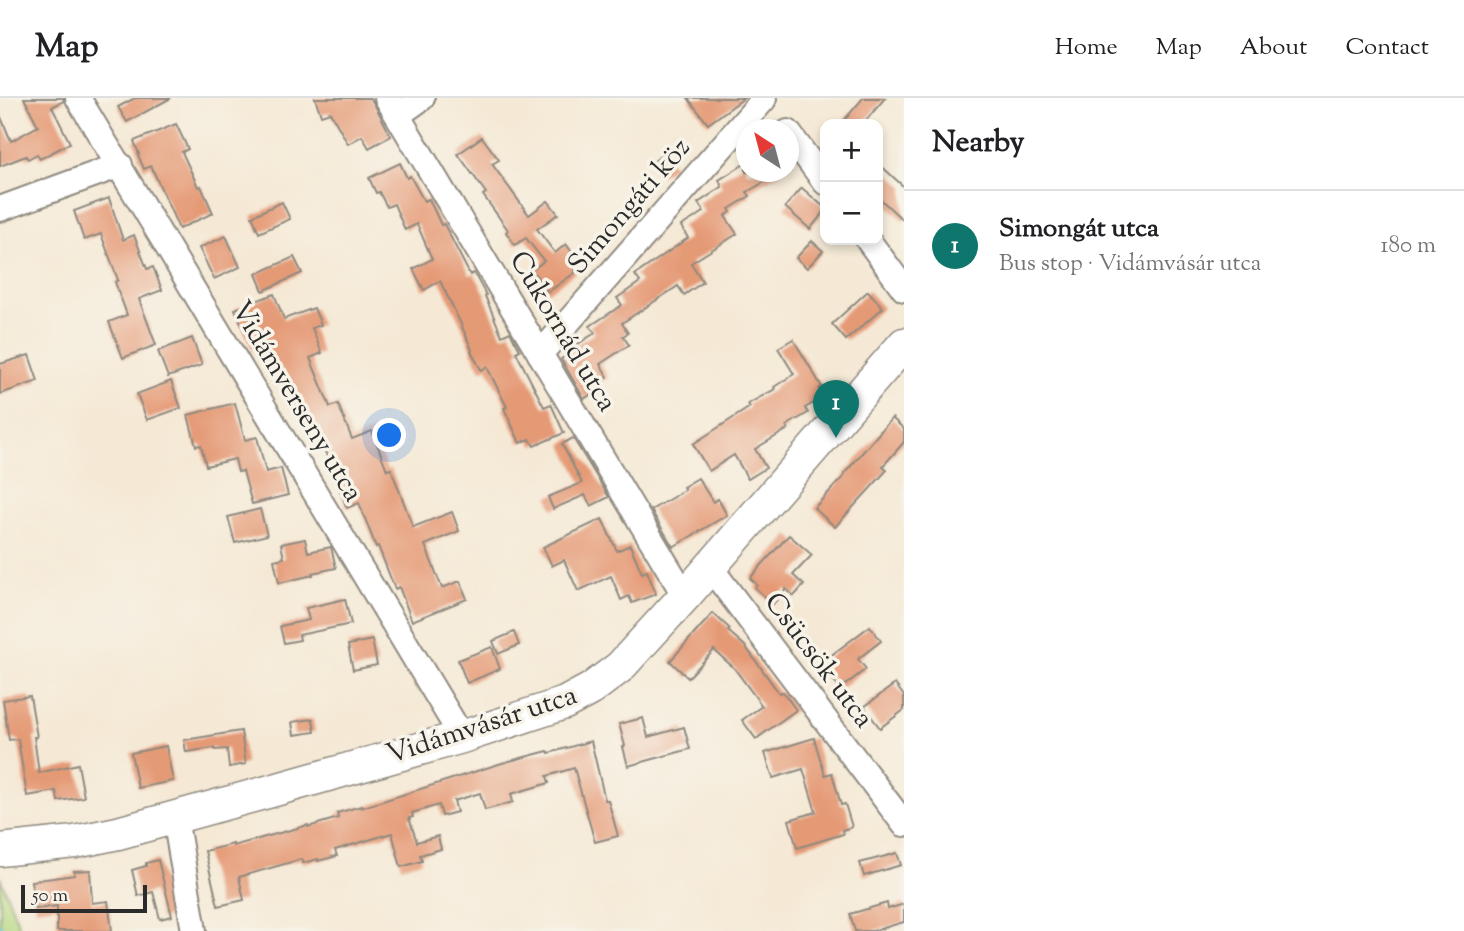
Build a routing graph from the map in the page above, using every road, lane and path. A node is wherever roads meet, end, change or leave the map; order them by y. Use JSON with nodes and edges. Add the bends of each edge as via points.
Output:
{"nodes":[{"id":1,"x":78,"y":98,"type":"edge"},
{"id":2,"x":422,"y":98,"type":"edge"},
{"id":3,"x":764,"y":98,"type":"edge"},
{"id":4,"x":393,"y":106,"type":"edge"},
{"id":5,"x":779,"y":119,"type":"edge"},
{"id":6,"x":799,"y":146,"type":"edge"},
{"id":7,"x":120,"y":164,"type":"junction"},
{"id":8,"x":820,"y":175,"type":"edge"},
{"id":9,"x":0,"y":209,"type":"edge"},
{"id":10,"x":872,"y":245,"type":"edge"},
{"id":11,"x":904,"y":289,"type":"edge"},
{"id":12,"x":904,"y":344,"type":"edge"},
{"id":13,"x":540,"y":354,"type":"junction"},
{"id":14,"x":710,"y":567,"type":"junction"},
{"id":15,"x":685,"y":596,"type":"junction"},
{"id":16,"x":462,"y":737,"type":"junction"},
{"id":17,"x":175,"y":817,"type":"junction"},
{"id":18,"x":904,"y":824,"type":"edge"},
{"id":19,"x":0,"y":850,"type":"edge"},
{"id":20,"x":194,"y":931,"type":"edge"}],
"edges":[{"from":1,"to":7,"type":"street","name":"Vidámverseny utca"},
{"from":2,"to":4,"type":"street"},
{"from":3,"to":5,"type":"street"},
{"from":3,"to":13,"type":"street","name":"Simongáti köz"},
{"from":4,"to":13,"type":"street","name":"Cukornád utca"},
{"from":6,"to":8,"type":"street"},
{"from":7,"to":9,"type":"street"},
{"from":7,"to":16,"type":"street","name":"Vidámverseny utca"},
{"from":10,"to":11,"type":"street"},
{"from":12,"to":14,"type":"main road","name":"Vidámvásár utca"},
{"from":13,"to":15,"type":"street","name":"Cukornád utca"},
{"from":14,"to":15,"type":"main road","name":"Vidámvásár utca"},
{"from":14,"to":18,"type":"street","name":"Csücsök utca"},
{"from":15,"to":16,"type":"main road","name":"Vidámvásár utca","via":[[620,667],[592,689],[565,703]]},
{"from":16,"to":17,"type":"main road","name":"Vidámvásár utca"},
{"from":17,"to":19,"type":"main road","name":"Vidámvásár utca","via":[[75,842]]},
{"from":17,"to":20,"type":"street"}]}
